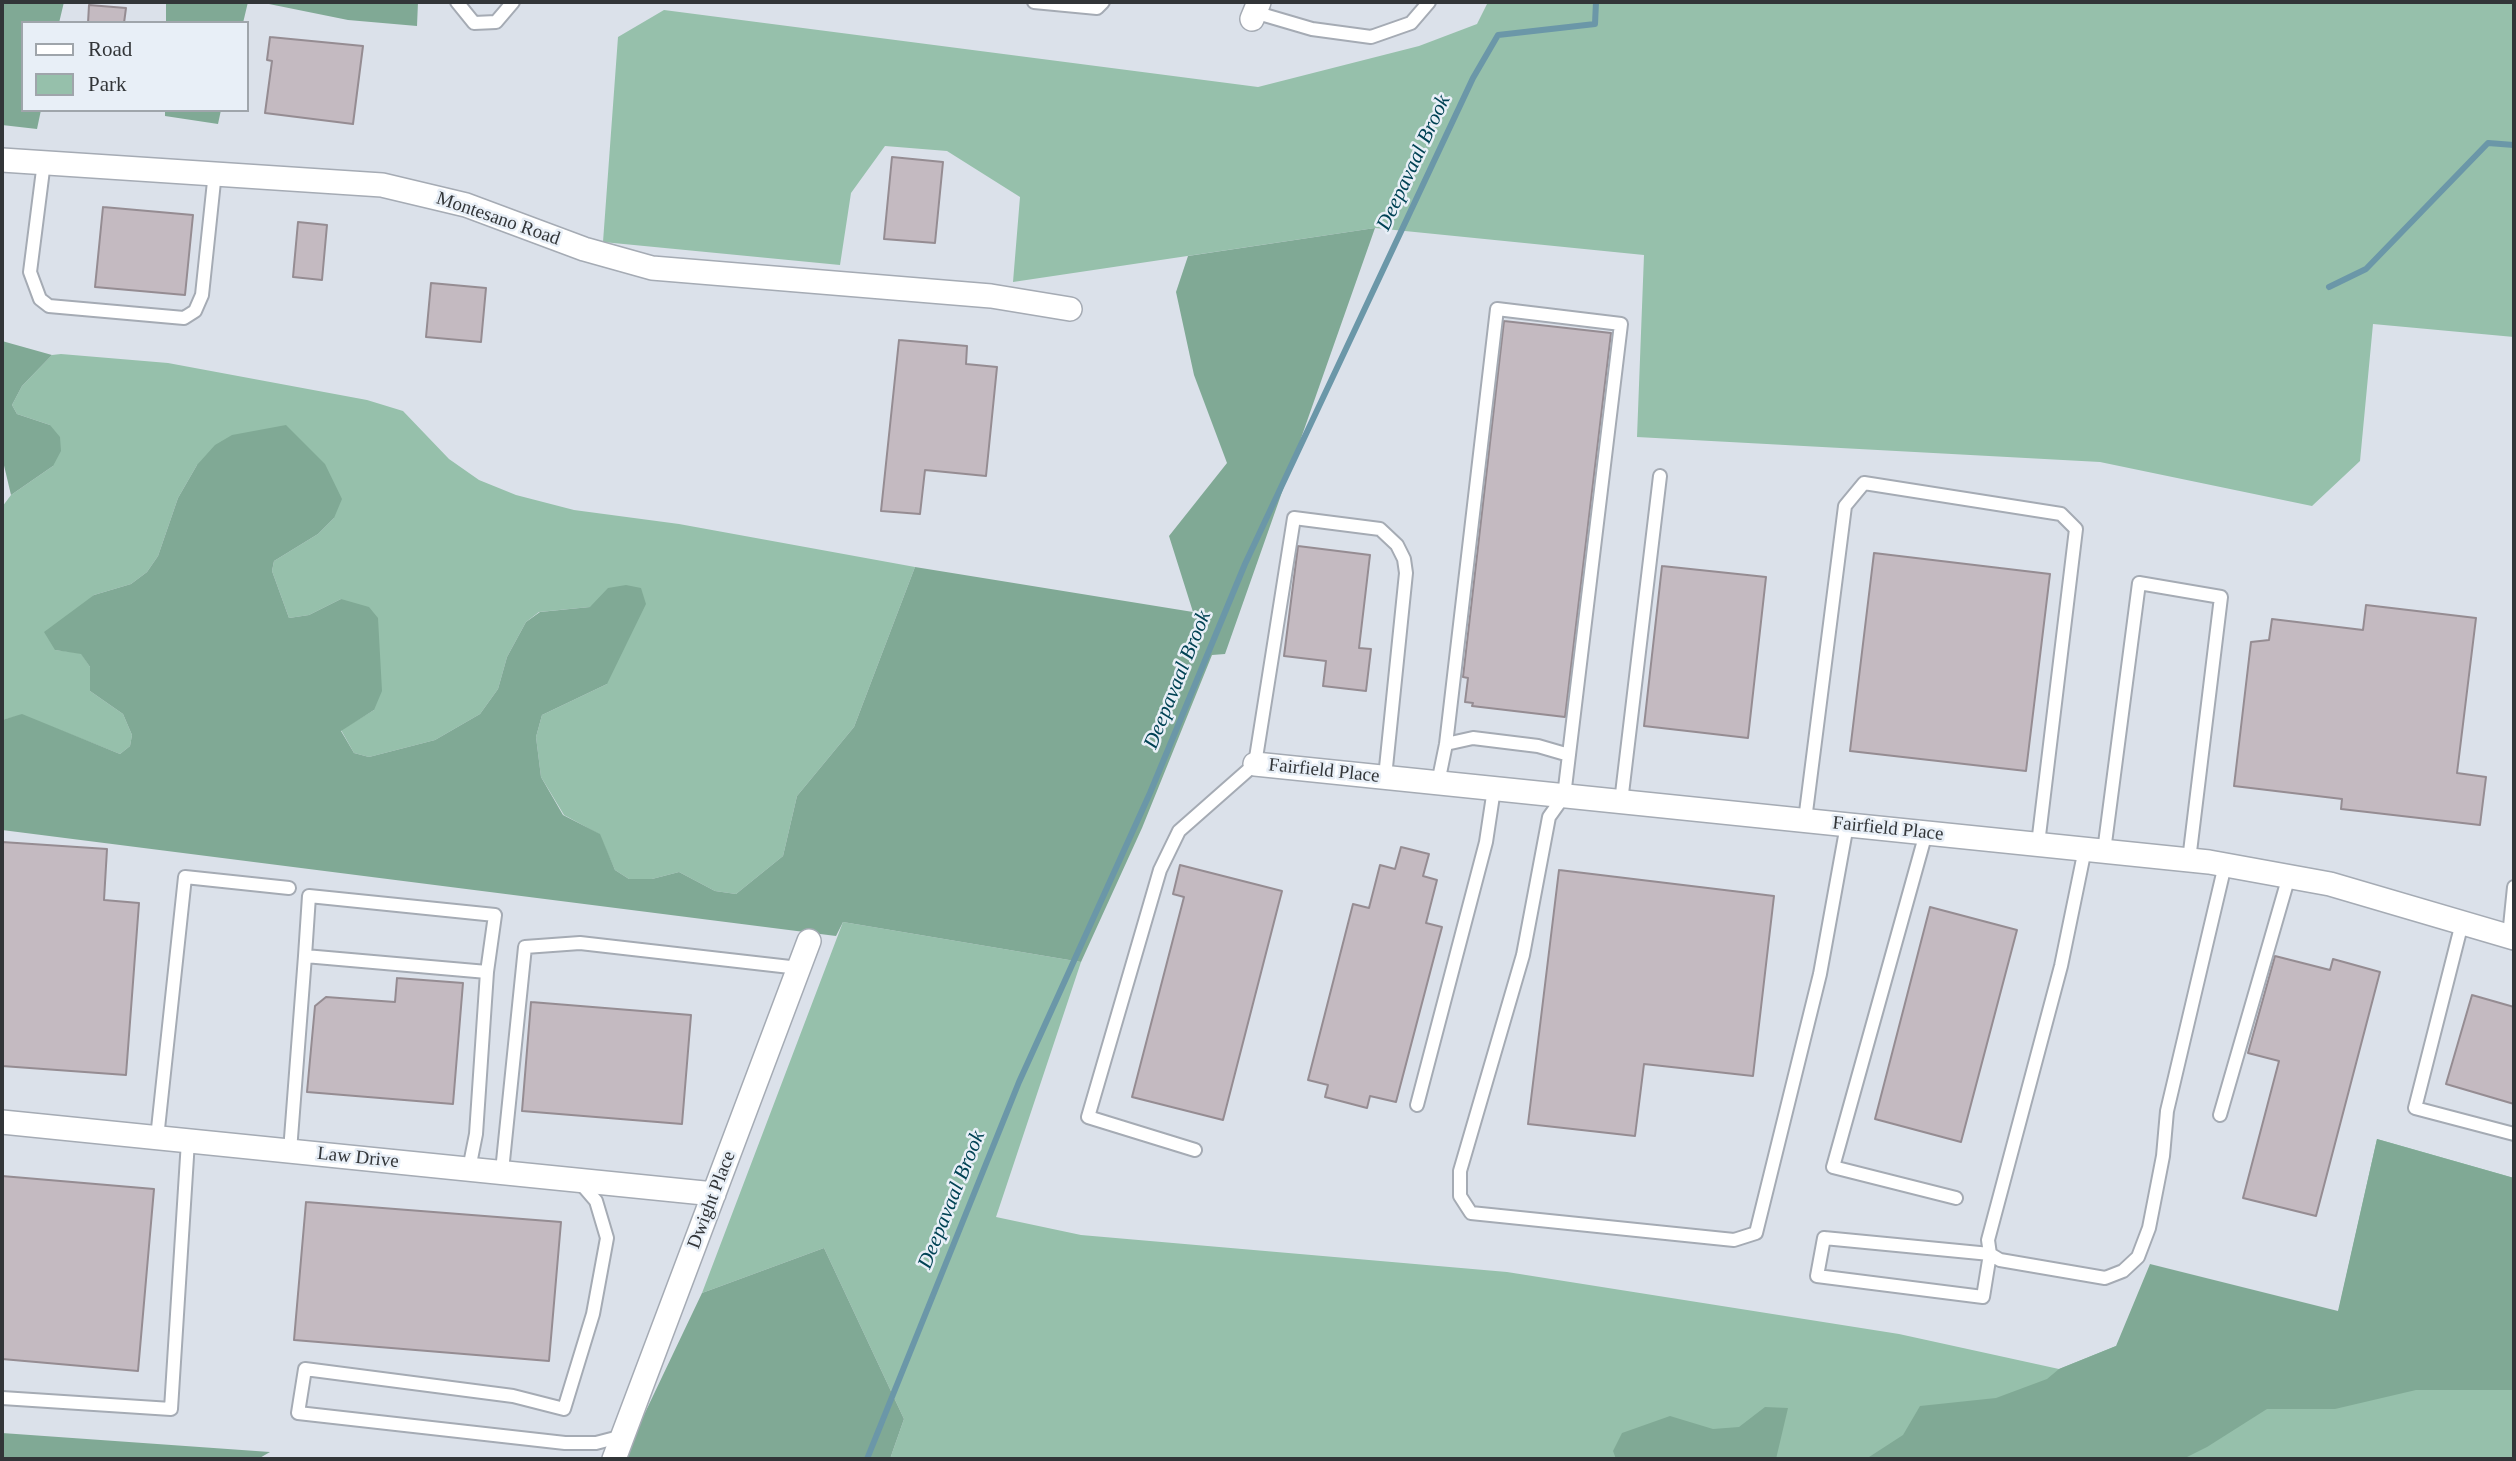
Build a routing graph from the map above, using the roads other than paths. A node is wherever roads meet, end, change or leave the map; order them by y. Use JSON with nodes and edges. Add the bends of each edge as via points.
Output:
{"nodes":[{"id":1,"x":457,"y":2,"type":"edge"},
{"id":2,"x":513,"y":2,"type":"edge"},
{"id":3,"x":1034,"y":2,"type":"edge"},
{"id":4,"x":1103,"y":2,"type":"edge"},
{"id":5,"x":1429,"y":2,"type":"edge"},
{"id":6,"x":1255,"y":11,"type":"edge"},
{"id":7,"x":2,"y":160,"type":"edge"},
{"id":8,"x":44,"y":162,"type":"junction"},
{"id":9,"x":215,"y":172,"type":"junction"},
{"id":10,"x":1070,"y":309,"type":"dead end"},
{"id":11,"x":1660,"y":476,"type":"dead end"},
{"id":12,"x":1446,"y":744,"type":"junction"},
{"id":13,"x":1569,"y":755,"type":"junction"},
{"id":14,"x":1255,"y":764,"type":"junction"},
{"id":15,"x":1385,"y":777,"type":"junction"},
{"id":16,"x":1438,"y":783,"type":"junction"},
{"id":17,"x":1494,"y":789,"type":"junction"},
{"id":18,"x":1564,"y":796,"type":"junction"},
{"id":19,"x":1621,"y":802,"type":"junction"},
{"id":20,"x":1805,"y":820,"type":"junction"},
{"id":21,"x":1847,"y":825,"type":"junction"},
{"id":22,"x":1926,"y":833,"type":"junction"},
{"id":23,"x":2039,"y":844,"type":"junction"},
{"id":24,"x":2094,"y":850,"type":"junction"},
{"id":25,"x":2189,"y":860,"type":"junction"},
{"id":26,"x":2225,"y":865,"type":"junction"},
{"id":27,"x":2289,"y":876,"type":"junction"},
{"id":28,"x":2514,"y":887,"type":"edge"},
{"id":29,"x":289,"y":888,"type":"dead end"},
{"id":30,"x":2462,"y":923,"type":"junction"},
{"id":31,"x":2512,"y":937,"type":"edge"},
{"id":32,"x":809,"y":941,"type":"dead end"},
{"id":33,"x":306,"y":956,"type":"junction"},
{"id":34,"x":799,"y":968,"type":"junction"},
{"id":35,"x":487,"y":972,"type":"junction"},
{"id":36,"x":1417,"y":1105,"type":"dead end"},
{"id":37,"x":2220,"y":1115,"type":"dead end"},
{"id":38,"x":2,"y":1122,"type":"edge"},
{"id":39,"x":2514,"y":1134,"type":"edge"},
{"id":40,"x":157,"y":1138,"type":"junction"},
{"id":41,"x":188,"y":1141,"type":"junction"},
{"id":42,"x":1195,"y":1150,"type":"dead end"},
{"id":43,"x":290,"y":1151,"type":"junction"},
{"id":44,"x":469,"y":1169,"type":"junction"},
{"id":45,"x":502,"y":1171,"type":"junction"},
{"id":46,"x":578,"y":1180,"type":"junction"},
{"id":47,"x":714,"y":1194,"type":"junction"},
{"id":48,"x":1956,"y":1198,"type":"dead end"},
{"id":49,"x":1990,"y":1254,"type":"junction"},
{"id":50,"x":2,"y":1398,"type":"edge"},
{"id":51,"x":623,"y":1436,"type":"junction"},
{"id":52,"x":614,"y":1459,"type":"edge"}],
"edges":[{"from":1,"to":2,"type":"lane","via":[[474,23],[496,22]]},
{"from":3,"to":4,"type":"lane","via":[[1097,8]]},
{"from":5,"to":6,"type":"lane","via":[[1411,23],[1371,37],[1312,29]]},
{"from":7,"to":8,"type":"street","name":"Montesano Road"},
{"from":8,"to":9,"type":"street","name":"Montesano Road"},
{"from":8,"to":9,"type":"lane","via":[[30,272],[40,299],[49,306],[184,318],[195,311],[202,295]]},
{"from":9,"to":10,"type":"street","name":"Montesano Road","via":[[382,185],[466,205],[584,249],[652,268],[991,296]]},
{"from":11,"to":19,"type":"lane"},
{"from":12,"to":13,"type":"lane","via":[[1473,738]]},
{"from":12,"to":13,"type":"lane","via":[[1497,309],[1621,324]]},
{"from":12,"to":16,"type":"lane"},
{"from":13,"to":18,"type":"lane"},
{"from":14,"to":15,"type":"street","name":"Fairfield Place"},
{"from":14,"to":15,"type":"lane","via":[[1294,518],[1327,521],[1380,529],[1404,559]]},
{"from":14,"to":42,"type":"lane","via":[[1179,831],[1160,870],[1088,1117]]},
{"from":15,"to":16,"type":"street","name":"Fairfield Place"},
{"from":16,"to":17,"type":"street","name":"Fairfield Place"},
{"from":17,"to":18,"type":"street","name":"Fairfield Place"},
{"from":17,"to":36,"type":"lane","via":[[1486,842]]},
{"from":18,"to":19,"type":"street","name":"Fairfield Place"},
{"from":18,"to":21,"type":"lane","via":[[1549,817],[1523,955],[1460,1171],[1460,1196],[1471,1213],[1734,1240],[1756,1233],[1820,974]]},
{"from":19,"to":20,"type":"street","name":"Fairfield Place"},
{"from":20,"to":21,"type":"street","name":"Fairfield Place"},
{"from":20,"to":23,"type":"lane","via":[[1845,506],[1864,483],[2061,514],[2076,529]]},
{"from":21,"to":22,"type":"street","name":"Fairfield Place"},
{"from":22,"to":23,"type":"street","name":"Fairfield Place"},
{"from":22,"to":48,"type":"lane","via":[[1832,1167]]},
{"from":23,"to":24,"type":"street","name":"Fairfield Place"},
{"from":24,"to":25,"type":"street","name":"Fairfield Place"},
{"from":24,"to":25,"type":"lane","via":[[2139,583],[2221,597]]},
{"from":24,"to":49,"type":"lane","via":[[1988,1240]]},
{"from":25,"to":26,"type":"street","name":"Fairfield Place"},
{"from":26,"to":27,"type":"street","name":"Fairfield Place"},
{"from":26,"to":49,"type":"lane","via":[[2166,1111],[2163,1156],[2149,1228],[2138,1257],[2123,1271],[2105,1278],[2000,1260]]},
{"from":27,"to":30,"type":"street","name":"Fairfield Place"},
{"from":27,"to":37,"type":"lane"},
{"from":28,"to":31,"type":"lane"},
{"from":29,"to":40,"type":"lane","via":[[185,877]]},
{"from":30,"to":31,"type":"street","name":"Fairfield Place"},
{"from":30,"to":39,"type":"lane","via":[[2415,1108]]},
{"from":32,"to":34,"type":"street","name":"Dwight Place"},
{"from":33,"to":35,"type":"lane"},
{"from":33,"to":35,"type":"lane","via":[[309,896],[495,915]]},
{"from":33,"to":43,"type":"lane"},
{"from":34,"to":45,"type":"lane","via":[[580,943],[525,947]]},
{"from":34,"to":47,"type":"street","name":"Dwight Place"},
{"from":35,"to":44,"type":"lane","via":[[476,1134]]},
{"from":38,"to":40,"type":"street","name":"Law Drive"},
{"from":40,"to":41,"type":"street","name":"Law Drive"},
{"from":41,"to":43,"type":"street","name":"Law Drive"},
{"from":41,"to":50,"type":"lane","via":[[171,1409]]},
{"from":43,"to":44,"type":"street","name":"Law Drive"},
{"from":44,"to":45,"type":"street","name":"Law Drive"},
{"from":45,"to":46,"type":"street","name":"Law Drive"},
{"from":46,"to":47,"type":"street","name":"Law Drive"},
{"from":46,"to":51,"type":"lane","via":[[596,1201],[607,1238],[593,1314],[564,1409],[513,1396],[305,1369],[298,1413],[565,1443],[596,1443]]},
{"from":47,"to":51,"type":"street","name":"Dwight Place"},
{"from":49,"to":49,"type":"lane","via":[[1824,1238],[1817,1276],[1983,1297]]},
{"from":51,"to":52,"type":"street","name":"Dwight Place"}]}
